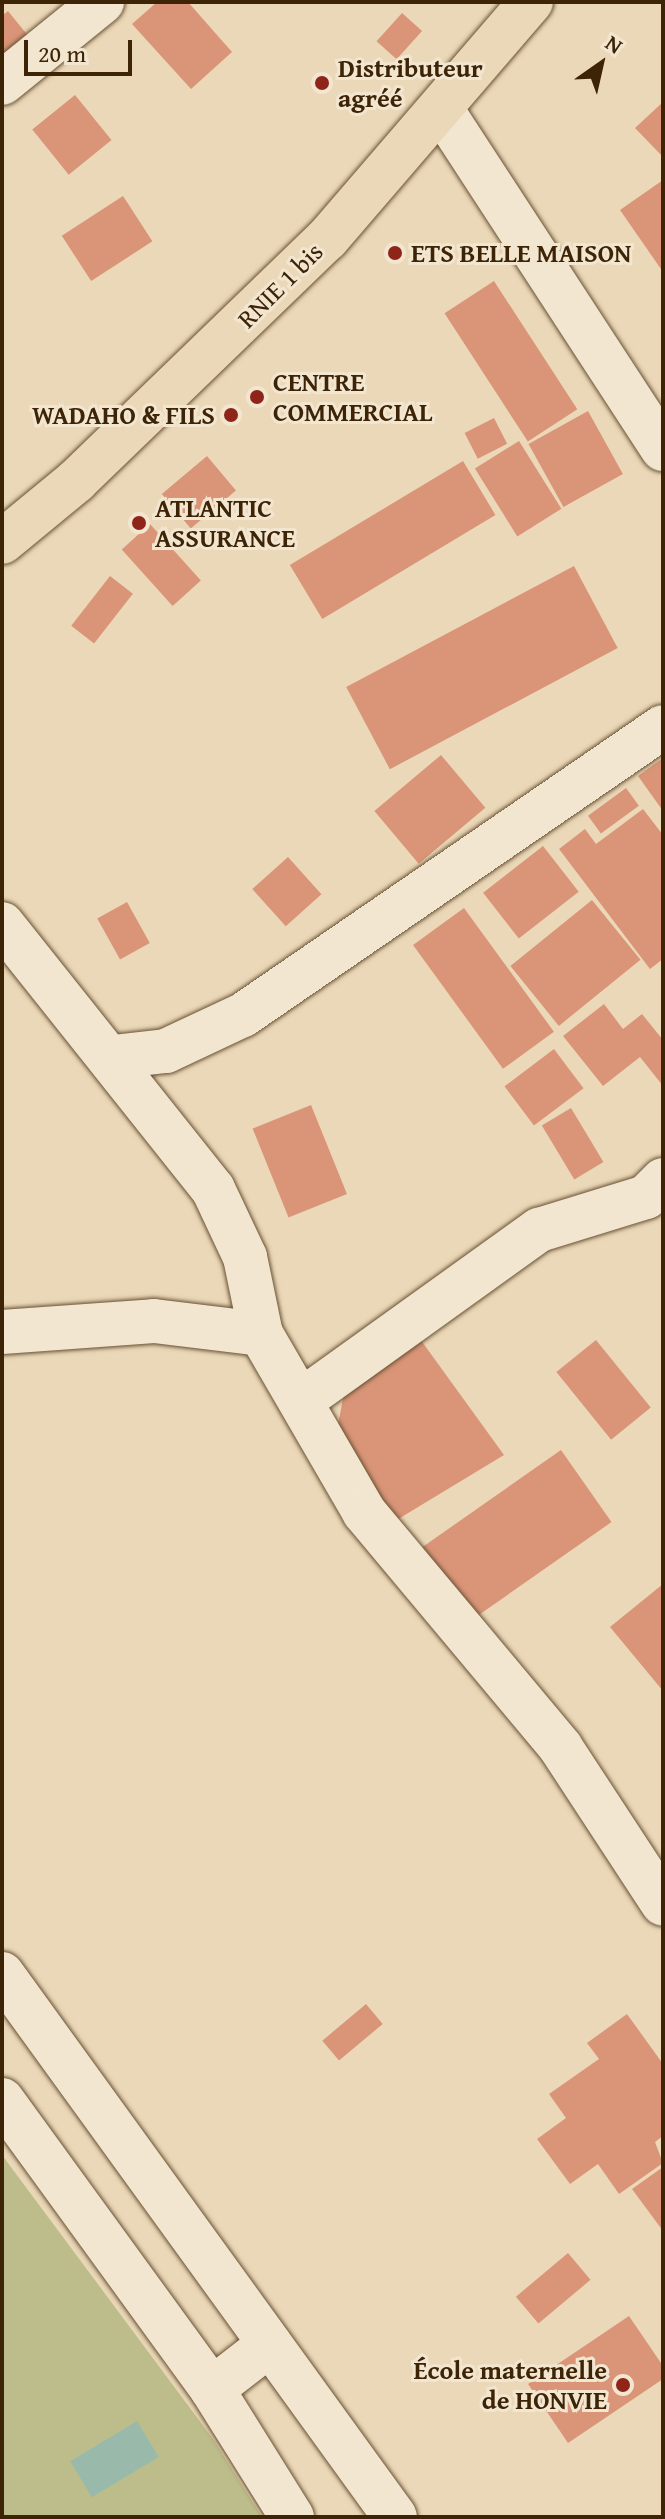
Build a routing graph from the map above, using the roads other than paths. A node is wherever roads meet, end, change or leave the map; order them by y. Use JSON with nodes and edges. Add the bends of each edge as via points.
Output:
{"nodes":[{"id":1,"x":102,"y":2,"type":"edge"},
{"id":2,"x":531,"y":2,"type":"edge"},
{"id":3,"x":2,"y":83,"type":"edge"},
{"id":4,"x":441,"y":109,"type":"junction"},
{"id":5,"x":663,"y":449,"type":"edge"},
{"id":6,"x":2,"y":542,"type":"edge"},
{"id":7,"x":663,"y":727,"type":"edge"},
{"id":8,"x":2,"y":924,"type":"edge"},
{"id":9,"x":113,"y":1057,"type":"junction"},
{"id":10,"x":657,"y":1197,"type":"edge"},
{"id":11,"x":2,"y":1332,"type":"edge"},
{"id":12,"x":261,"y":1334,"type":"junction"},
{"id":13,"x":302,"y":1400,"type":"junction"},
{"id":14,"x":663,"y":1904,"type":"edge"},
{"id":15,"x":2,"y":1974,"type":"edge"},
{"id":16,"x":2,"y":2100,"type":"edge"},
{"id":17,"x":270,"y":2344,"type":"junction"},
{"id":18,"x":212,"y":2389,"type":"junction"},
{"id":19,"x":292,"y":2517,"type":"edge"},
{"id":20,"x":395,"y":2517,"type":"edge"}],
"edges":[{"from":1,"to":3,"type":"street"},
{"from":2,"to":4,"type":"main road","name":"RNIE 1 bis"},
{"from":4,"to":5,"type":"street"},
{"from":4,"to":6,"type":"main road","name":"RNIE 1 bis","via":[[263,302]]},
{"from":7,"to":9,"type":"street","via":[[243,1015],[166,1051]]},
{"from":8,"to":9,"type":"street"},
{"from":9,"to":12,"type":"street","via":[[213,1189],[245,1257]]},
{"from":10,"to":13,"type":"street","via":[[539,1230]]},
{"from":11,"to":12,"type":"street","via":[[154,1321]]},
{"from":12,"to":13,"type":"street"},
{"from":13,"to":14,"type":"street","via":[[364,1512],[561,1748]]},
{"from":15,"to":17,"type":"street"},
{"from":16,"to":18,"type":"street"},
{"from":17,"to":18,"type":"street"},
{"from":17,"to":20,"type":"street"},
{"from":18,"to":19,"type":"street"}]}
